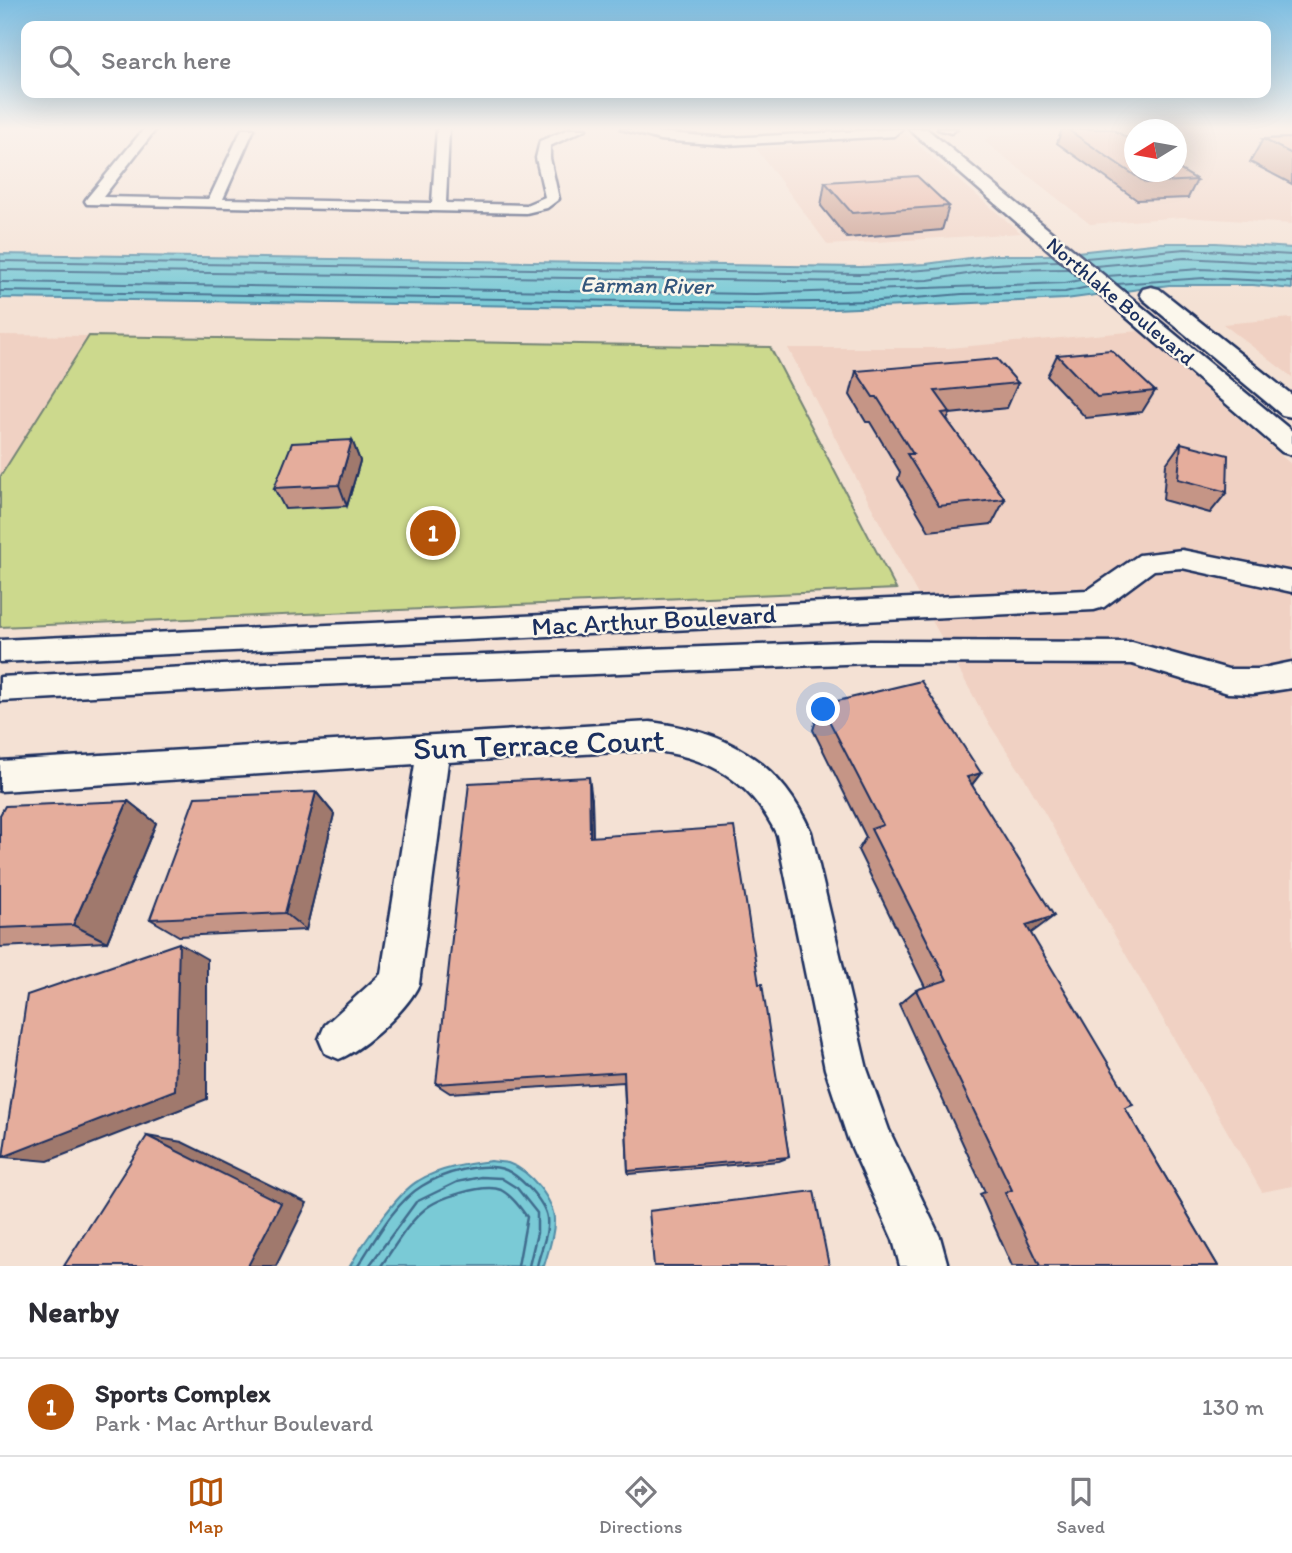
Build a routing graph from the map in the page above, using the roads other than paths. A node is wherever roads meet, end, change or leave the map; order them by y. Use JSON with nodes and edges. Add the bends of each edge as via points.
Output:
{"nodes":[{"id":1,"x":102,"y":188,"type":"edge"},
{"id":2,"x":221,"y":188,"type":"edge"},
{"id":3,"x":440,"y":188,"type":"edge"},
{"id":4,"x":550,"y":188,"type":"edge"},
{"id":5,"x":987,"y":188,"type":"edge"},
{"id":6,"x":214,"y":203,"type":"junction"},
{"id":7,"x":439,"y":208,"type":"junction"},
{"id":8,"x":1142,"y":287,"type":"dead end"},
{"id":9,"x":1292,"y":409,"type":"edge"},
{"id":10,"x":1292,"y":446,"type":"edge"},
{"id":11,"x":1292,"y":582,"type":"edge"},
{"id":12,"x":0,"y":651,"type":"edge"},
{"id":13,"x":1292,"y":674,"type":"edge"},
{"id":14,"x":0,"y":689,"type":"edge"},
{"id":15,"x":434,"y":748,"type":"junction"},
{"id":16,"x":2,"y":779,"type":"edge"},
{"id":17,"x":339,"y":1039,"type":"dead end"},
{"id":18,"x":924,"y":1266,"type":"edge"}],
"edges":[{"from":1,"to":6,"type":"street","via":[[92,201]]},
{"from":2,"to":6,"type":"street"},
{"from":3,"to":7,"type":"street"},
{"from":4,"to":7,"type":"street","via":[[552,199],[548,202],[517,209]]},
{"from":5,"to":10,"type":"main road","name":"Northlake Boulevard"},
{"from":6,"to":7,"type":"street"},
{"from":8,"to":9,"type":"main road","name":"Northlake Boulevard"},
{"from":11,"to":12,"type":"street","name":"Mac Arthur Boulevard","via":[[1182,559],[1148,561],[1094,600]]},
{"from":13,"to":14,"type":"street","name":"Mac Arthur Boulevard","via":[[1242,682],[1132,653],[870,652]]},
{"from":15,"to":16,"type":"street","name":"Sun Terrace Court"},
{"from":15,"to":17,"type":"street","via":[[399,984]]},
{"from":15,"to":18,"type":"street","name":"Sun Terrace Court","via":[[671,737],[723,754],[762,782],[794,832],[846,1069]]}]}
